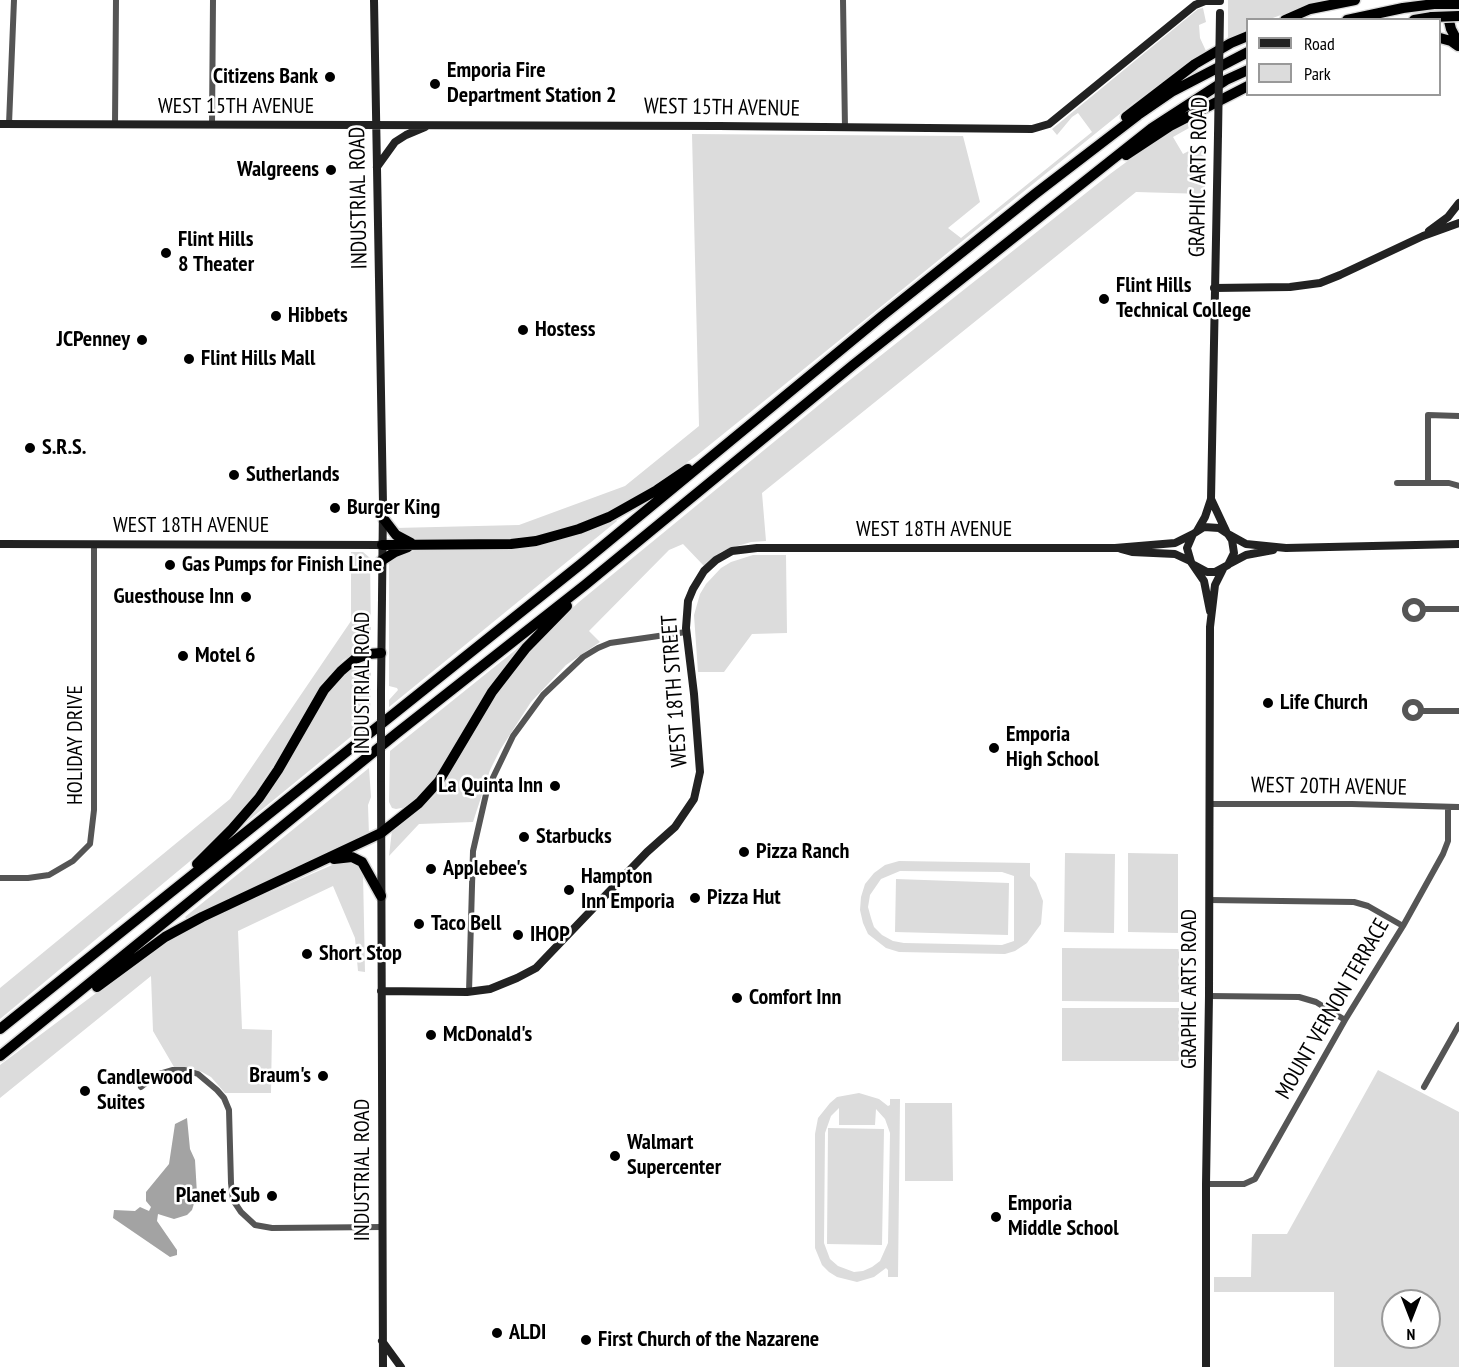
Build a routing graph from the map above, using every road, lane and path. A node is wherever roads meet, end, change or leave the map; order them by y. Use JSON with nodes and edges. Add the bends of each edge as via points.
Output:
{"nodes":[{"id":1,"x":14,"y":0,"type":"edge"},
{"id":2,"x":116,"y":0,"type":"edge"},
{"id":3,"x":213,"y":0,"type":"edge"},
{"id":4,"x":374,"y":0,"type":"edge"},
{"id":5,"x":843,"y":0,"type":"edge"},
{"id":6,"x":1220,"y":0,"type":"edge"},
{"id":7,"x":1356,"y":0,"type":"edge"},
{"id":8,"x":1448,"y":0,"type":"edge"},
{"id":9,"x":1347,"y":1,"type":"edge"},
{"id":10,"x":1459,"y":4,"type":"edge"},
{"id":11,"x":1459,"y":16,"type":"edge"},
{"id":12,"x":1290,"y":18,"type":"edge"},
{"id":13,"x":1356,"y":18,"type":"edge"},
{"id":14,"x":1426,"y":18,"type":"edge"},
{"id":15,"x":1246,"y":37,"type":"edge"},
{"id":16,"x":1441,"y":38,"type":"edge"},
{"id":17,"x":1459,"y":45,"type":"edge"},
{"id":18,"x":1246,"y":53,"type":"edge"},
{"id":19,"x":1246,"y":71,"type":"edge"},
{"id":20,"x":1246,"y":87,"type":"edge"},
{"id":21,"x":5,"y":124,"type":"edge"},
{"id":22,"x":115,"y":124,"type":"junction"},
{"id":23,"x":212,"y":125,"type":"junction"},
{"id":24,"x":375,"y":125,"type":"junction"},
{"id":25,"x":430,"y":125,"type":"junction"},
{"id":26,"x":845,"y":128,"type":"junction"},
{"id":27,"x":1079,"y":161,"type":"junction"},
{"id":28,"x":377,"y":168,"type":"junction"},
{"id":29,"x":1092,"y":176,"type":"junction"},
{"id":30,"x":1459,"y":203,"type":"edge"},
{"id":31,"x":1459,"y":223,"type":"edge"},
{"id":32,"x":1423,"y":236,"type":"junction"},
{"id":33,"x":1214,"y":288,"type":"junction"},
{"id":34,"x":1459,"y":416,"type":"edge"},
{"id":35,"x":726,"y":446,"type":"junction"},
{"id":36,"x":1397,"y":483,"type":"dead end"},
{"id":37,"x":1428,"y":483,"type":"junction"},
{"id":38,"x":1459,"y":486,"type":"edge"},
{"id":39,"x":1211,"y":499,"type":"junction"},
{"id":40,"x":383,"y":518,"type":"junction"},
{"id":41,"x":1195,"y":532,"type":"junction"},
{"id":42,"x":1227,"y":533,"type":"junction"},
{"id":43,"x":0,"y":544,"type":"edge"},
{"id":44,"x":94,"y":544,"type":"junction"},
{"id":45,"x":414,"y":544,"type":"junction"},
{"id":46,"x":1459,"y":544,"type":"edge"},
{"id":47,"x":382,"y":545,"type":"junction"},
{"id":48,"x":753,"y":548,"type":"joint"},
{"id":49,"x":1115,"y":548,"type":"junction"},
{"id":50,"x":1286,"y":548,"type":"junction"},
{"id":51,"x":381,"y":561,"type":"junction"},
{"id":52,"x":1192,"y":564,"type":"junction"},
{"id":53,"x":1225,"y":567,"type":"junction"},
{"id":54,"x":585,"y":585,"type":"junction"},
{"id":55,"x":1423,"y":609,"type":"dead end"},
{"id":56,"x":1459,"y":609,"type":"edge"},
{"id":57,"x":1210,"y":611,"type":"junction"},
{"id":58,"x":686,"y":632,"type":"junction"},
{"id":59,"x":381,"y":653,"type":"junction"},
{"id":60,"x":1422,"y":711,"type":"dead end"},
{"id":61,"x":1459,"y":711,"type":"edge"},
{"id":62,"x":1209,"y":804,"type":"junction"},
{"id":63,"x":1448,"y":807,"type":"junction"},
{"id":64,"x":1459,"y":807,"type":"edge"},
{"id":65,"x":381,"y":833,"type":"junction"},
{"id":66,"x":320,"y":863,"type":"junction"},
{"id":67,"x":0,"y":878,"type":"edge"},
{"id":68,"x":179,"y":885,"type":"junction"},
{"id":69,"x":381,"y":896,"type":"junction"},
{"id":70,"x":1209,"y":900,"type":"junction"},
{"id":71,"x":1403,"y":926,"type":"junction"},
{"id":72,"x":381,"y":991,"type":"junction"},
{"id":73,"x":469,"y":992,"type":"junction"},
{"id":74,"x":1209,"y":996,"type":"junction"},
{"id":75,"x":54,"y":1013,"type":"junction"},
{"id":76,"x":1346,"y":1020,"type":"junction"},
{"id":77,"x":1459,"y":1025,"type":"edge"},
{"id":78,"x":0,"y":1029,"type":"edge"},
{"id":79,"x":0,"y":1056,"type":"edge"},
{"id":80,"x":141,"y":1087,"type":"dead end"},
{"id":81,"x":1424,"y":1087,"type":"dead end"},
{"id":82,"x":1206,"y":1184,"type":"junction"},
{"id":83,"x":382,"y":1227,"type":"junction"},
{"id":84,"x":382,"y":1341,"type":"junction"},
{"id":85,"x":382,"y":1367,"type":"edge"},
{"id":86,"x":401,"y":1367,"type":"edge"},
{"id":87,"x":1206,"y":1367,"type":"edge"}],
"edges":[{"from":1,"to":21,"type":"street"},
{"from":2,"to":22,"type":"street"},
{"from":3,"to":23,"type":"street"},
{"from":4,"to":24,"type":"street","name":"INDUSTRIAL ROAD"},
{"from":5,"to":26,"type":"street"},
{"from":6,"to":26,"type":"street","name":"WEST 15TH AVENUE","via":[[1195,5],[1042,128]]},
{"from":6,"to":33,"type":"street","name":"GRAPHIC ARTS ROAD","bridge":true},
{"from":7,"to":9,"type":"highway"},
{"from":8,"to":17,"type":"highway","via":[[1447,19]]},
{"from":9,"to":12,"type":"highway"},
{"from":10,"to":13,"type":"highway","bridge":true,"via":[[1403,8]]},
{"from":11,"to":14,"type":"highway","bridge":true},
{"from":15,"to":27,"type":"highway","via":[[1169,82]]},
{"from":16,"to":17,"type":"highway"},
{"from":18,"to":27,"type":"highway","via":[[1173,91]]},
{"from":19,"to":29,"type":"highway","via":[[1196,98]]},
{"from":20,"to":29,"type":"highway","via":[[1170,126]]},
{"from":21,"to":22,"type":"street","name":"WEST 15TH AVENUE"},
{"from":22,"to":23,"type":"street","name":"WEST 15TH AVENUE"},
{"from":23,"to":24,"type":"street","name":"WEST 15TH AVENUE"},
{"from":24,"to":25,"type":"street","name":"WEST 15TH AVENUE"},
{"from":24,"to":28,"type":"street","name":"INDUSTRIAL ROAD"},
{"from":25,"to":26,"type":"street","name":"WEST 15TH AVENUE"},
{"from":25,"to":28,"type":"street","via":[[395,142]]},
{"from":27,"to":35,"type":"highway","via":[[882,316]]},
{"from":28,"to":40,"type":"street","name":"INDUSTRIAL ROAD"},
{"from":29,"to":54,"type":"highway"},
{"from":30,"to":32,"type":"street"},
{"from":31,"to":32,"type":"street"},
{"from":32,"to":33,"type":"street","via":[[1320,283]]},
{"from":33,"to":39,"type":"street","name":"GRAPHIC ARTS ROAD"},
{"from":34,"to":37,"type":"street","via":[[1428,415]]},
{"from":35,"to":45,"type":"highway","via":[[626,508],[579,529],[511,544]]},
{"from":35,"to":68,"type":"highway"},
{"from":36,"to":37,"type":"street"},
{"from":37,"to":38,"type":"street"},
{"from":39,"to":41,"type":"street","name":"GRAPHIC ARTS ROAD"},
{"from":39,"to":42,"type":"street","name":"GRAPHIC ARTS ROAD"},
{"from":40,"to":45,"type":"highway","via":[[396,536]]},
{"from":40,"to":47,"type":"street","name":"INDUSTRIAL ROAD"},
{"from":41,"to":42,"type":"street","via":[[1211,526]]},
{"from":41,"to":49,"type":"street","name":"WEST 18TH AVENUE","via":[[1175,543]]},
{"from":41,"to":52,"type":"street","via":[[1187,548]]},
{"from":42,"to":50,"type":"street","via":[[1246,544]]},
{"from":42,"to":53,"type":"street","via":[[1234,553]]},
{"from":43,"to":44,"type":"street","name":"WEST 18TH AVENUE"},
{"from":44,"to":47,"type":"street","name":"WEST 18TH AVENUE"},
{"from":44,"to":67,"type":"street","name":"HOLIDAY DRIVE","via":[[94,810],[90,844],[73,861],[49,875]]},
{"from":45,"to":47,"type":"highway"},
{"from":45,"to":51,"type":"highway"},
{"from":46,"to":50,"type":"street"},
{"from":47,"to":51,"type":"street","name":"INDUSTRIAL ROAD"},
{"from":48,"to":49,"type":"street","name":"WEST 18TH AVENUE"},
{"from":48,"to":58,"type":"street","name":"WEST 18TH STREET","via":[[732,551],[704,571],[688,601]]},
{"from":49,"to":52,"type":"street","name":"WEST 18TH AVENUE","via":[[1175,554]]},
{"from":50,"to":53,"type":"street","via":[[1246,555]]},
{"from":51,"to":59,"type":"street","name":"INDUSTRIAL ROAD"},
{"from":52,"to":53,"type":"street","via":[[1207,572]]},
{"from":52,"to":57,"type":"street","name":"GRAPHIC ARTS ROAD","via":[[1205,585]]},
{"from":53,"to":57,"type":"street","name":"GRAPHIC ARTS ROAD","via":[[1215,585]]},
{"from":54,"to":65,"type":"highway","via":[[526,648],[492,692],[439,781],[419,803]]},
{"from":54,"to":75,"type":"highway"},
{"from":55,"to":56,"type":"street"},
{"from":57,"to":62,"type":"street","name":"GRAPHIC ARTS ROAD"},
{"from":58,"to":73,"type":"street","name":"WEST 18TH STREET","via":[[700,772],[689,808],[675,827],[536,968],[490,989]]},
{"from":58,"to":73,"type":"street","via":[[610,643],[583,657],[543,695],[513,736],[487,790],[473,850]]},
{"from":59,"to":65,"type":"street","name":"INDUSTRIAL ROAD","bridge":true},
{"from":59,"to":68,"type":"highway","via":[[355,659],[324,690],[259,798]]},
{"from":60,"to":61,"type":"street"},
{"from":62,"to":63,"type":"street","name":"WEST 20TH AVENUE"},
{"from":62,"to":70,"type":"street","name":"GRAPHIC ARTS ROAD"},
{"from":63,"to":64,"type":"street","name":"WEST 20TH AVENUE"},
{"from":63,"to":71,"type":"street","name":"MOUNT VERNON TERRACE","via":[[1448,841]]},
{"from":65,"to":66,"type":"highway"},
{"from":65,"to":69,"type":"street","name":"INDUSTRIAL ROAD"},
{"from":66,"to":69,"type":"highway","via":[[341,857],[362,862]]},
{"from":66,"to":75,"type":"highway","via":[[165,937],[79,1000]]},
{"from":68,"to":78,"type":"highway"},
{"from":69,"to":72,"type":"street","name":"INDUSTRIAL ROAD"},
{"from":70,"to":71,"type":"street","via":[[1354,902]]},
{"from":70,"to":74,"type":"street","name":"GRAPHIC ARTS ROAD"},
{"from":71,"to":76,"type":"street","name":"MOUNT VERNON TERRACE"},
{"from":72,"to":73,"type":"street","name":"WEST 18TH STREET"},
{"from":72,"to":83,"type":"street","name":"INDUSTRIAL ROAD"},
{"from":74,"to":76,"type":"street","via":[[1299,997]]},
{"from":74,"to":82,"type":"street","name":"GRAPHIC ARTS ROAD"},
{"from":75,"to":79,"type":"highway"},
{"from":76,"to":82,"type":"street","name":"MOUNT VERNON TERRACE","via":[[1255,1179],[1244,1184]]},
{"from":77,"to":81,"type":"street"},
{"from":80,"to":83,"type":"street","via":[[156,1075],[185,1070],[198,1074],[224,1098],[229,1110],[233,1200],[255,1225]]},
{"from":82,"to":87,"type":"street","name":"GRAPHIC ARTS ROAD"},
{"from":83,"to":84,"type":"street","name":"INDUSTRIAL ROAD"},
{"from":84,"to":85,"type":"street","name":"INDUSTRIAL ROAD"},
{"from":84,"to":86,"type":"street"}]}
